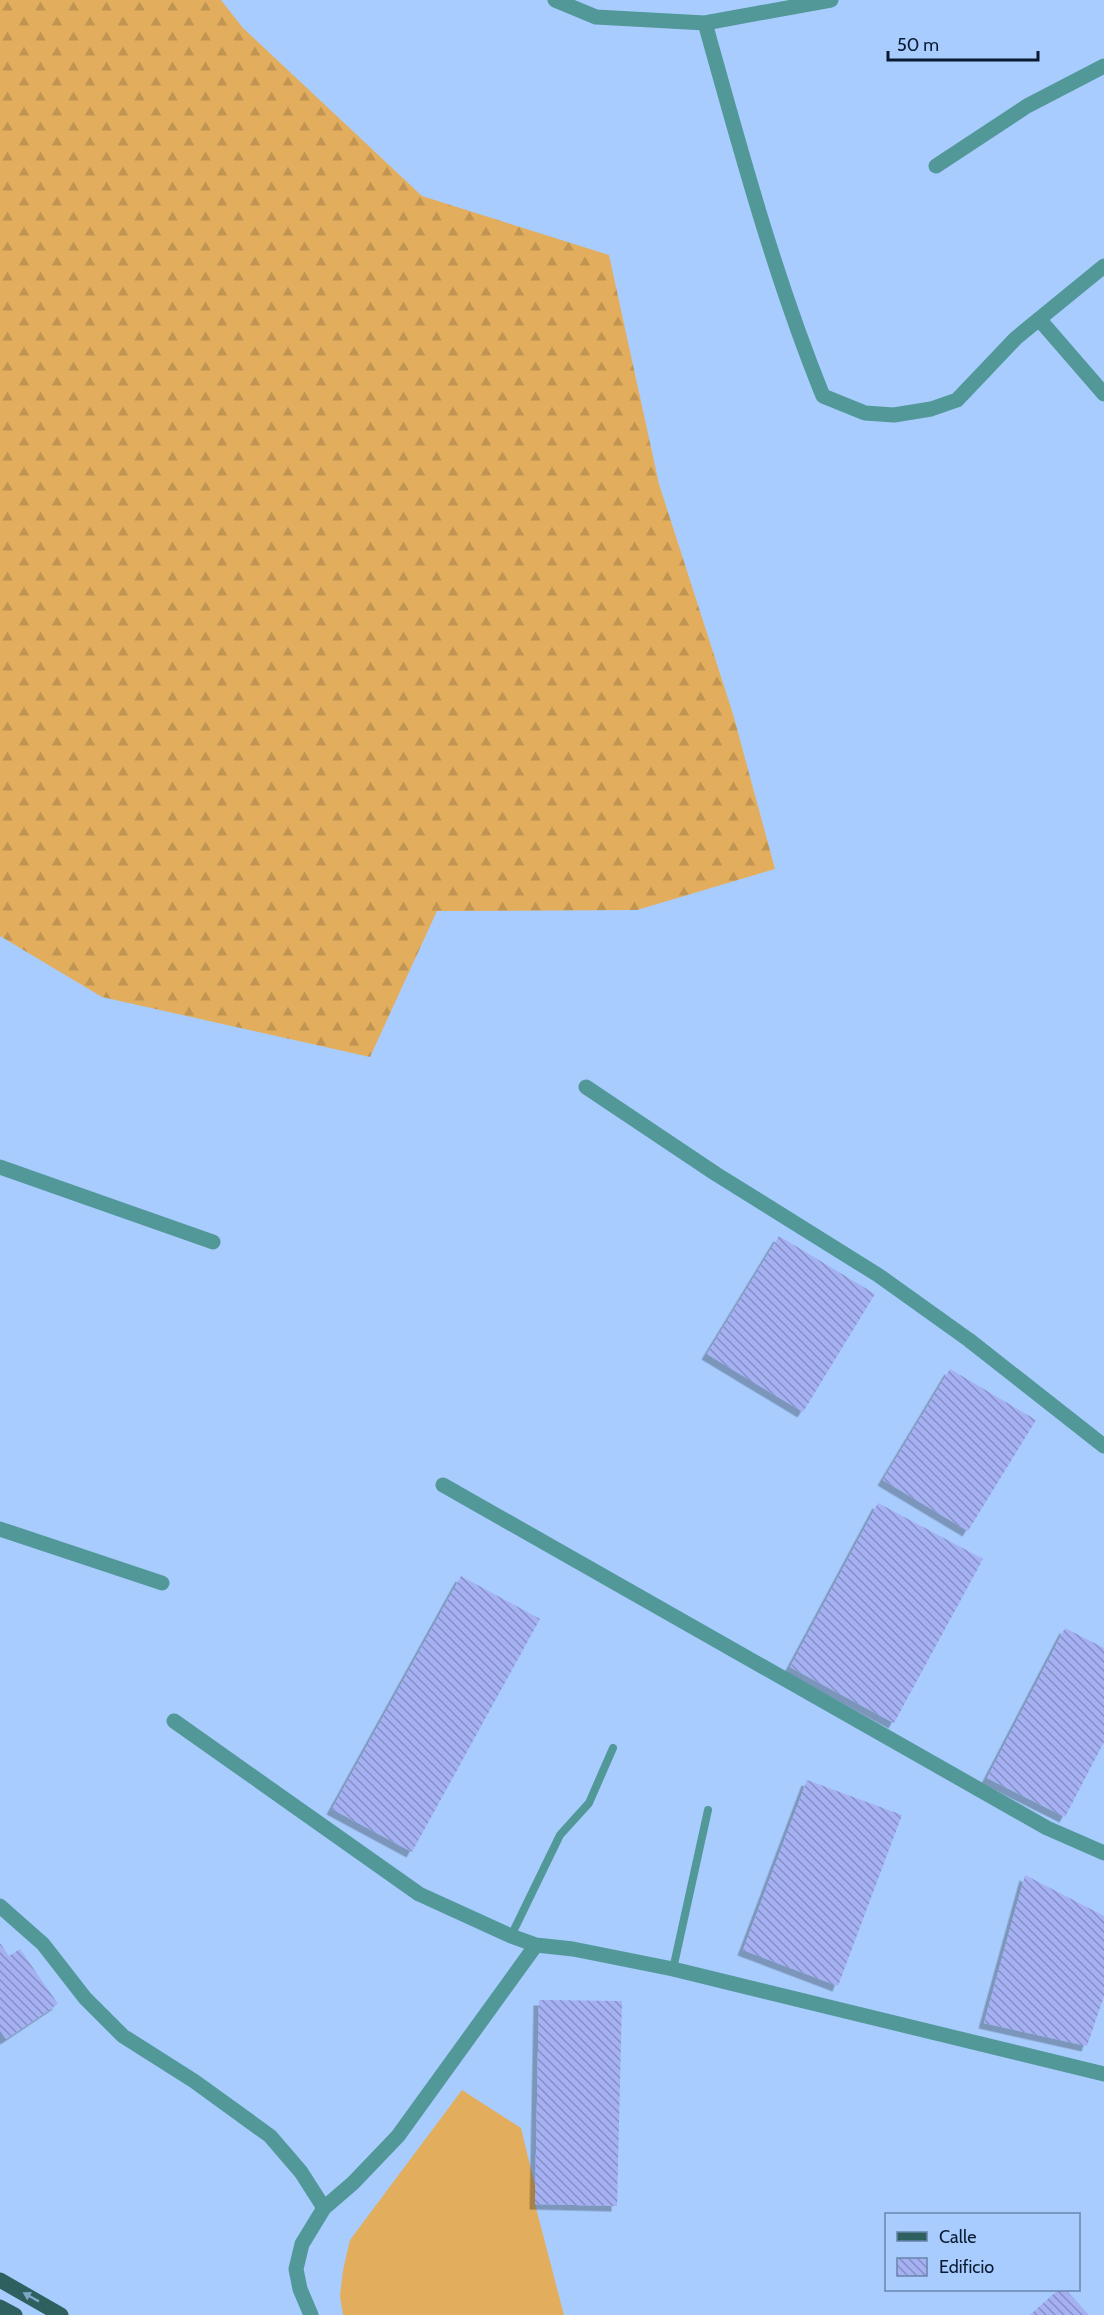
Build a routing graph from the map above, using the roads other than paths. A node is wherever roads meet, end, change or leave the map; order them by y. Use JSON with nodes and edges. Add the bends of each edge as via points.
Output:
{"nodes":[{"id":1,"x":555,"y":0,"type":"edge"},
{"id":2,"x":831,"y":0,"type":"edge"},
{"id":3,"x":705,"y":23,"type":"junction"},
{"id":4,"x":1104,"y":66,"type":"edge"},
{"id":5,"x":936,"y":165,"type":"dead end"},
{"id":6,"x":1104,"y":266,"type":"edge"},
{"id":7,"x":1039,"y":319,"type":"junction"},
{"id":8,"x":1104,"y":393,"type":"edge"},
{"id":9,"x":586,"y":1087,"type":"dead end"},
{"id":10,"x":0,"y":1167,"type":"edge"},
{"id":11,"x":213,"y":1242,"type":"dead end"},
{"id":12,"x":1104,"y":1446,"type":"edge"},
{"id":13,"x":443,"y":1485,"type":"dead end"},
{"id":14,"x":0,"y":1529,"type":"edge"},
{"id":15,"x":162,"y":1583,"type":"dead end"},
{"id":16,"x":174,"y":1721,"type":"dead end"},
{"id":17,"x":613,"y":1748,"type":"dead end"},
{"id":18,"x":708,"y":1810,"type":"dead end"},
{"id":19,"x":1104,"y":1853,"type":"edge"},
{"id":20,"x":0,"y":1906,"type":"edge"},
{"id":21,"x":511,"y":1936,"type":"junction"},
{"id":22,"x":536,"y":1945,"type":"junction"},
{"id":23,"x":673,"y":1969,"type":"junction"},
{"id":24,"x":1104,"y":2074,"type":"edge"},
{"id":25,"x":324,"y":2208,"type":"junction"},
{"id":26,"x":0,"y":2280,"type":"edge"},
{"id":27,"x":0,"y":2307,"type":"edge"},
{"id":28,"x":15,"y":2315,"type":"edge"},
{"id":29,"x":61,"y":2315,"type":"edge"},
{"id":30,"x":311,"y":2315,"type":"edge"}],
"edges":[{"from":1,"to":3,"type":"street","via":[[596,17]]},
{"from":2,"to":3,"type":"street"},
{"from":3,"to":7,"type":"street","via":[[746,173],[824,396],[865,413],[894,415],[931,410],[957,400]]},
{"from":4,"to":5,"type":"street","via":[[1027,106]]},
{"from":6,"to":7,"type":"street"},
{"from":7,"to":8,"type":"street"},
{"from":9,"to":12,"type":"street","via":[[878,1275],[969,1340]]},
{"from":10,"to":11,"type":"street"},
{"from":13,"to":19,"type":"street","via":[[1036,1822]]},
{"from":14,"to":15,"type":"street"},
{"from":16,"to":21,"type":"street","via":[[419,1894]]},
{"from":17,"to":21,"type":"lane","via":[[589,1803],[560,1835]]},
{"from":18,"to":23,"type":"lane"},
{"from":20,"to":25,"type":"street","via":[[43,1944],[85,1998],[123,2036],[270,2136],[301,2172]]},
{"from":21,"to":22,"type":"street"},
{"from":22,"to":23,"type":"street"},
{"from":22,"to":25,"type":"street","via":[[398,2136],[353,2184]]},
{"from":23,"to":24,"type":"street"},
{"from":25,"to":30,"type":"street","via":[[302,2244],[296,2269]]},
{"from":29,"to":26,"type":"main road","one_way":true},
{"from":27,"to":28,"type":"main road"}]}
